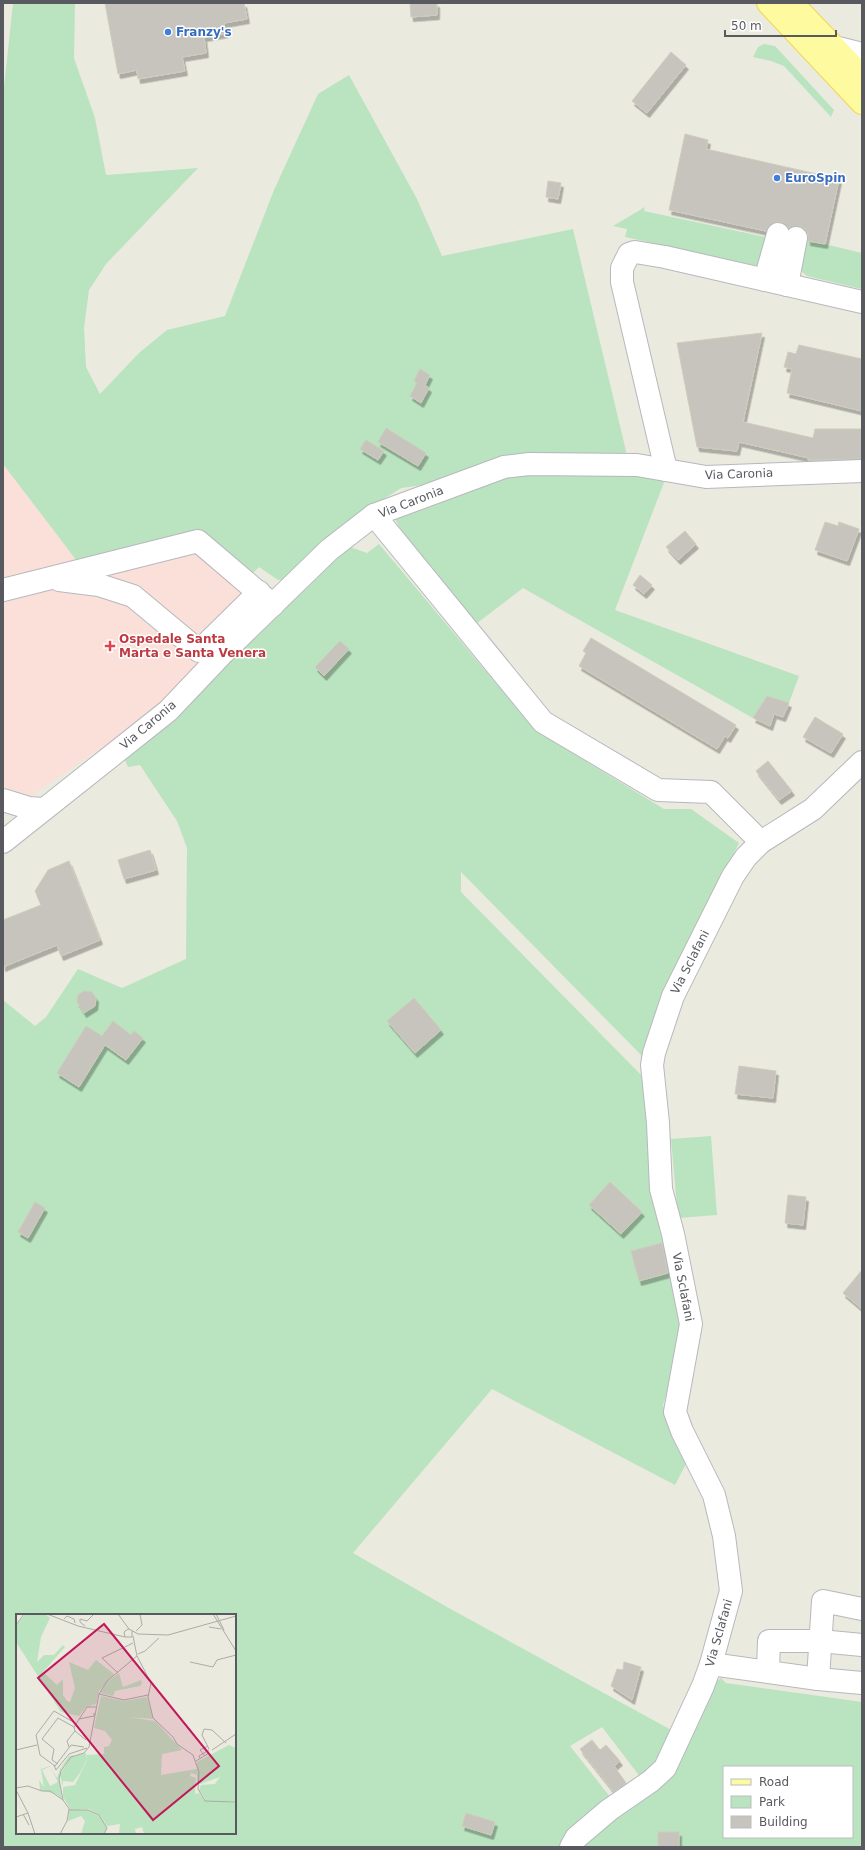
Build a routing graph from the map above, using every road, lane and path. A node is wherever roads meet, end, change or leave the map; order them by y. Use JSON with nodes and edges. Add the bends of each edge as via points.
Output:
{"nodes":[{"id":1,"x":768,"y":3,"type":"edge"},
{"id":2,"x":792,"y":3,"type":"edge"},
{"id":3,"x":834,"y":47,"type":"junction"},
{"id":4,"x":862,"y":54,"type":"edge"},
{"id":5,"x":862,"y":76,"type":"edge"},
{"id":6,"x":862,"y":103,"type":"edge"},
{"id":7,"x":765,"y":280,"type":"junction"},
{"id":8,"x":787,"y":285,"type":"junction"},
{"id":9,"x":862,"y":302,"type":"edge"},
{"id":10,"x":666,"y":470,"type":"junction"},
{"id":11,"x":862,"y":471,"type":"edge"},
{"id":12,"x":374,"y":515,"type":"junction"},
{"id":13,"x":45,"y":578,"type":"junction"},
{"id":14,"x":4,"y":587,"type":"edge"},
{"id":15,"x":266,"y":598,"type":"junction"},
{"id":16,"x":862,"y":762,"type":"edge"},
{"id":17,"x":3,"y":800,"type":"edge"},
{"id":18,"x":43,"y":809,"type":"junction"},
{"id":19,"x":3,"y":842,"type":"edge"},
{"id":20,"x":761,"y":842,"type":"junction"},
{"id":21,"x":862,"y":1609,"type":"edge"},
{"id":22,"x":820,"y":1641,"type":"junction"},
{"id":23,"x":862,"y":1645,"type":"edge"},
{"id":24,"x":711,"y":1664,"type":"junction"},
{"id":25,"x":768,"y":1670,"type":"junction"},
{"id":26,"x":818,"y":1679,"type":"junction"},
{"id":27,"x":862,"y":1683,"type":"edge"},
{"id":28,"x":571,"y":1847,"type":"edge"}],
"edges":[{"from":1,"to":6,"type":"main road"},
{"from":2,"to":3,"type":"main road"},
{"from":3,"to":4,"type":"street"},
{"from":3,"to":5,"type":"main road"},
{"from":7,"to":8,"type":"street"},
{"from":7,"to":8,"type":"street","via":[[787,236]]},
{"from":7,"to":10,"type":"street","via":[[635,252],[625,259],[622,282]]},
{"from":8,"to":9,"type":"street"},
{"from":10,"to":11,"type":"street","name":"Via Caronia","via":[[706,477]]},
{"from":10,"to":12,"type":"street","name":"Via Caronia","via":[[637,465],[552,463],[504,467]]},
{"from":12,"to":15,"type":"street","name":"Via Caronia"},
{"from":12,"to":20,"type":"street","via":[[543,722],[658,790],[711,792]]},
{"from":13,"to":14,"type":"street"},
{"from":13,"to":15,"type":"street","via":[[198,541]]},
{"from":13,"to":15,"type":"street","via":[[99,585],[133,596],[199,651]]},
{"from":15,"to":18,"type":"street","name":"Via Caronia","via":[[224,652],[168,712]]},
{"from":16,"to":20,"type":"street","name":"Via Sclafani","via":[[813,809]]},
{"from":17,"to":18,"type":"street","via":[[29,808]]},
{"from":18,"to":19,"type":"street","name":"Via Caronia","via":[[33,820]]},
{"from":20,"to":24,"type":"street","name":"Via Sclafani","via":[[746,857],[733,876],[673,996],[652,1065],[661,1188],[691,1324],[675,1412],[714,1495],[724,1536],[731,1591]]},
{"from":21,"to":22,"type":"street","via":[[823,1601]]},
{"from":22,"to":23,"type":"street"},
{"from":22,"to":25,"type":"street","via":[[768,1641]]},
{"from":22,"to":26,"type":"street"},
{"from":24,"to":25,"type":"street"},
{"from":24,"to":28,"type":"street","name":"Via Sclafani","via":[[665,1768],[609,1810],[576,1838]]},
{"from":25,"to":26,"type":"street"},
{"from":26,"to":27,"type":"street"}]}
